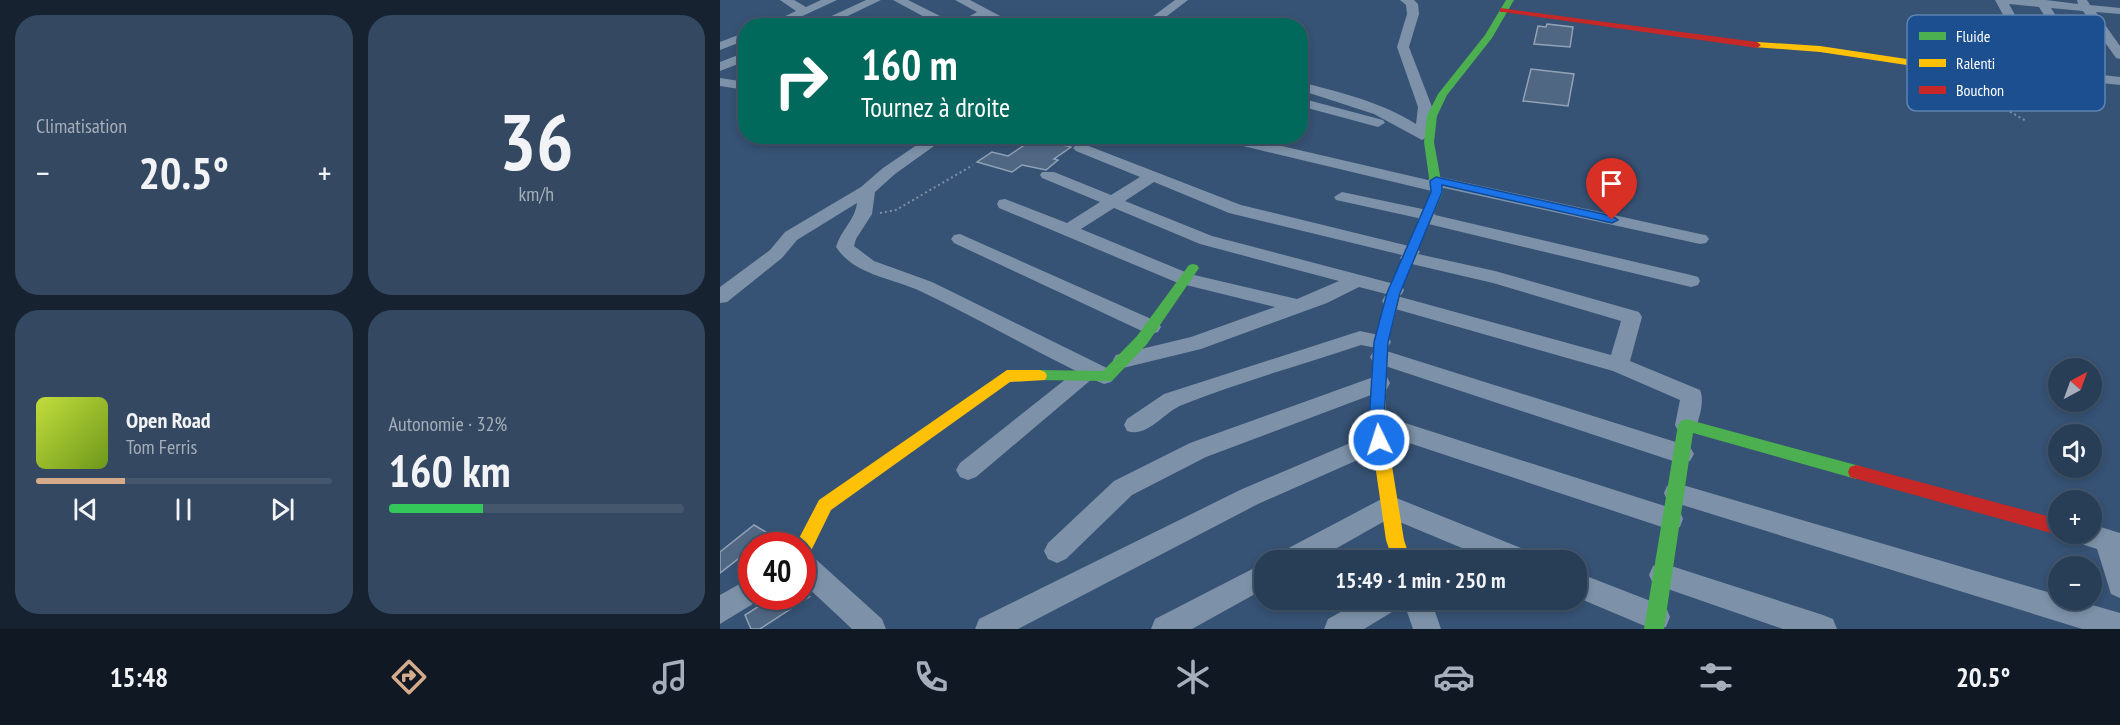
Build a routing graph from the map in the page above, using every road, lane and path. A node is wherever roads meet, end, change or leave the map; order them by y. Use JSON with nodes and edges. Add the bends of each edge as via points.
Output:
{"nodes":[{"id":1,"x":786,"y":0,"type":"edge"},
{"id":2,"x":831,"y":0,"type":"edge"},
{"id":3,"x":875,"y":0,"type":"edge"},
{"id":4,"x":899,"y":0,"type":"edge"},
{"id":5,"x":962,"y":0,"type":"edge"},
{"id":6,"x":1182,"y":0,"type":"edge"},
{"id":7,"x":1406,"y":0,"type":"edge"},
{"id":8,"x":2001,"y":0,"type":"edge"},
{"id":9,"x":2041,"y":2,"type":"edge"},
{"id":10,"x":2084,"y":4,"type":"edge"},
{"id":11,"x":1507,"y":5,"type":"edge"},
{"id":12,"x":805,"y":11,"type":"junction"},
{"id":13,"x":2120,"y":11,"type":"edge"},
{"id":14,"x":986,"y":12,"type":"junction"},
{"id":15,"x":2009,"y":15,"type":"edge"},
{"id":16,"x":2049,"y":15,"type":"edge"},
{"id":17,"x":789,"y":18,"type":"edge"},
{"id":18,"x":838,"y":18,"type":"edge"},
{"id":19,"x":935,"y":18,"type":"edge"},
{"id":20,"x":975,"y":18,"type":"edge"},
{"id":21,"x":998,"y":18,"type":"edge"},
{"id":22,"x":1157,"y":18,"type":"edge"},
{"id":23,"x":2105,"y":34,"type":"edge"},
{"id":24,"x":738,"y":39,"type":"edge"},
{"id":25,"x":720,"y":46,"type":"edge"},
{"id":26,"x":2120,"y":55,"type":"edge"},
{"id":27,"x":738,"y":59,"type":"edge"},
{"id":28,"x":1907,"y":62,"type":"edge"},
{"id":29,"x":720,"y":67,"type":"edge"},
{"id":30,"x":2105,"y":80,"type":"edge"},
{"id":31,"x":2120,"y":81,"type":"edge"},
{"id":32,"x":720,"y":82,"type":"edge"},
{"id":33,"x":738,"y":85,"type":"edge"},
{"id":34,"x":1308,"y":88,"type":"edge"},
{"id":35,"x":1308,"y":104,"type":"edge"},
{"id":36,"x":2008,"y":111,"type":"edge"},
{"id":37,"x":2026,"y":122,"type":"dead end"},
{"id":38,"x":1422,"y":134,"type":"junction"},
{"id":39,"x":929,"y":144,"type":"edge"},
{"id":40,"x":1258,"y":144,"type":"edge"},
{"id":41,"x":1081,"y":148,"type":"dead end"},
{"id":42,"x":974,"y":165,"type":"dead end"},
{"id":43,"x":1048,"y":175,"type":"dead end"},
{"id":44,"x":1151,"y":177,"type":"junction"},
{"id":45,"x":1436,"y":180,"type":"junction"},
{"id":46,"x":867,"y":190,"type":"junction"},
{"id":47,"x":1342,"y":197,"type":"dead end"},
{"id":48,"x":1112,"y":202,"type":"junction"},
{"id":49,"x":1005,"y":204,"type":"dead end"},
{"id":50,"x":864,"y":214,"type":"junction"},
{"id":51,"x":1427,"y":216,"type":"junction"},
{"id":52,"x":1068,"y":230,"type":"junction"},
{"id":53,"x":960,"y":239,"type":"dead end"},
{"id":54,"x":1700,"y":239,"type":"dead end"},
{"id":55,"x":1410,"y":255,"type":"junction"},
{"id":56,"x":1189,"y":274,"type":"junction"},
{"id":57,"x":1357,"y":280,"type":"junction"},
{"id":58,"x":1691,"y":281,"type":"dead end"},
{"id":59,"x":1393,"y":296,"type":"junction"},
{"id":60,"x":720,"y":297,"type":"edge"},
{"id":61,"x":1298,"y":306,"type":"junction"},
{"id":62,"x":1151,"y":327,"type":"junction"},
{"id":63,"x":1380,"y":349,"type":"junction"},
{"id":64,"x":1123,"y":360,"type":"junction"},
{"id":65,"x":1619,"y":365,"type":"junction"},
{"id":66,"x":1083,"y":377,"type":"junction"},
{"id":67,"x":1107,"y":377,"type":"junction"},
{"id":68,"x":1378,"y":384,"type":"junction"},
{"id":69,"x":1135,"y":425,"type":"dead end"},
{"id":70,"x":1686,"y":425,"type":"junction"},
{"id":71,"x":1378,"y":431,"type":"junction"},
{"id":72,"x":1682,"y":454,"type":"junction"},
{"id":73,"x":968,"y":470,"type":"dead end"},
{"id":74,"x":1676,"y":493,"type":"junction"},
{"id":75,"x":1389,"y":506,"type":"junction"},
{"id":76,"x":1671,"y":519,"type":"junction"},
{"id":77,"x":2048,"y":524,"type":"edge"},
{"id":78,"x":812,"y":532,"type":"edge"},
{"id":79,"x":2104,"y":539,"type":"edge"},
{"id":80,"x":1310,"y":550,"type":"edge"},
{"id":81,"x":1398,"y":550,"type":"edge"},
{"id":82,"x":1495,"y":550,"type":"edge"},
{"id":83,"x":1057,"y":551,"type":"dead end"},
{"id":84,"x":1662,"y":575,"type":"junction"},
{"id":85,"x":816,"y":577,"type":"edge"},
{"id":86,"x":1254,"y":580,"type":"edge"},
{"id":87,"x":2120,"y":585,"type":"edge"},
{"id":88,"x":1587,"y":589,"type":"edge"},
{"id":89,"x":738,"y":599,"type":"edge"},
{"id":90,"x":1370,"y":610,"type":"edge"},
{"id":91,"x":1420,"y":610,"type":"edge"},
{"id":92,"x":720,"y":611,"type":"edge"},
{"id":93,"x":1655,"y":623,"type":"edge"},
{"id":94,"x":2120,"y":627,"type":"edge"},
{"id":95,"x":872,"y":629,"type":"edge"},
{"id":96,"x":990,"y":629,"type":"edge"},
{"id":97,"x":1165,"y":629,"type":"edge"},
{"id":98,"x":1338,"y":629,"type":"edge"},
{"id":99,"x":1427,"y":629,"type":"edge"},
{"id":100,"x":1823,"y":629,"type":"edge"}],
"edges":[{"from":1,"to":12,"type":"street"},
{"from":2,"to":12,"type":"street"},
{"from":3,"to":18,"type":"street"},
{"from":4,"to":19,"type":"street"},
{"from":5,"to":14,"type":"street"},
{"from":6,"to":22,"type":"street"},
{"from":7,"to":38,"type":"street","via":[[1412,4],[1413,14],[1403,47],[1425,107]]},
{"from":8,"to":9,"type":"street"},
{"from":8,"to":15,"type":"street"},
{"from":9,"to":10,"type":"street"},
{"from":9,"to":16,"type":"street"},
{"from":10,"to":13,"type":"street"},
{"from":11,"to":28,"type":"street","via":[[1734,43],[1820,49]]},
{"from":11,"to":45,"type":"street","via":[[1489,36],[1443,94],[1432,116],[1430,142]]},
{"from":12,"to":17,"type":"street"},
{"from":14,"to":20,"type":"street"},
{"from":14,"to":21,"type":"street"},
{"from":23,"to":26,"type":"street"},
{"from":24,"to":25,"type":"street"},
{"from":27,"to":29,"type":"street"},
{"from":30,"to":31,"type":"street"},
{"from":32,"to":33,"type":"street"},
{"from":34,"to":38,"type":"street","via":[[1387,115]]},
{"from":35,"to":38,"type":"street"},
{"from":36,"to":37,"type":"path"},
{"from":38,"to":45,"type":"street","via":[[1422,146]]},
{"from":39,"to":46,"type":"street"},
{"from":40,"to":45,"type":"street"},
{"from":41,"to":44,"type":"street"},
{"from":42,"to":50,"type":"path","via":[[896,210]]},
{"from":43,"to":48,"type":"street"},
{"from":44,"to":48,"type":"street"},
{"from":44,"to":55,"type":"street","via":[[1235,209]]},
{"from":45,"to":51,"type":"street","via":[[1437,192]]},
{"from":45,"to":54,"type":"street"},
{"from":46,"to":50,"type":"street"},
{"from":46,"to":60,"type":"street","via":[[791,236],[776,254]]},
{"from":47,"to":51,"type":"street"},
{"from":48,"to":52,"type":"street"},
{"from":48,"to":57,"type":"street","via":[[1206,240]]},
{"from":49,"to":52,"type":"street"},
{"from":50,"to":67,"type":"street","via":[[845,247],[868,265],[925,286]]},
{"from":51,"to":55,"type":"street"},
{"from":51,"to":58,"type":"street"},
{"from":52,"to":56,"type":"street"},
{"from":53,"to":62,"type":"street"},
{"from":55,"to":59,"type":"street"},
{"from":55,"to":65,"type":"street","via":[[1632,317]]},
{"from":56,"to":61,"type":"street"},
{"from":56,"to":62,"type":"street"},
{"from":57,"to":59,"type":"street"},
{"from":57,"to":61,"type":"street"},
{"from":59,"to":63,"type":"street"},
{"from":59,"to":65,"type":"street"},
{"from":61,"to":64,"type":"street","via":[[1194,345]]},
{"from":62,"to":64,"type":"street"},
{"from":63,"to":68,"type":"street"},
{"from":63,"to":69,"type":"street","via":[[1360,338],[1172,400]]},
{"from":63,"to":72,"type":"street"},
{"from":64,"to":67,"type":"street"},
{"from":65,"to":70,"type":"street","via":[[1692,396]]},
{"from":66,"to":67,"type":"street"},
{"from":66,"to":73,"type":"street"},
{"from":66,"to":78,"type":"street","via":[[1007,376],[825,505]]},
{"from":68,"to":71,"type":"street"},
{"from":68,"to":83,"type":"street","via":[[1198,450],[1122,488]]},
{"from":70,"to":72,"type":"street"},
{"from":70,"to":77,"type":"street"},
{"from":71,"to":75,"type":"street"},
{"from":71,"to":76,"type":"street"},
{"from":71,"to":96,"type":"street"},
{"from":72,"to":74,"type":"street"},
{"from":74,"to":76,"type":"street"},
{"from":74,"to":94,"type":"street"},
{"from":75,"to":80,"type":"street"},
{"from":75,"to":81,"type":"street"},
{"from":75,"to":82,"type":"street"},
{"from":76,"to":84,"type":"street"},
{"from":79,"to":87,"type":"street"},
{"from":84,"to":93,"type":"street"},
{"from":84,"to":100,"type":"street"},
{"from":85,"to":95,"type":"street"},
{"from":86,"to":97,"type":"street"},
{"from":88,"to":93,"type":"street"},
{"from":89,"to":92,"type":"street"},
{"from":90,"to":98,"type":"street"},
{"from":91,"to":99,"type":"street"}]}
